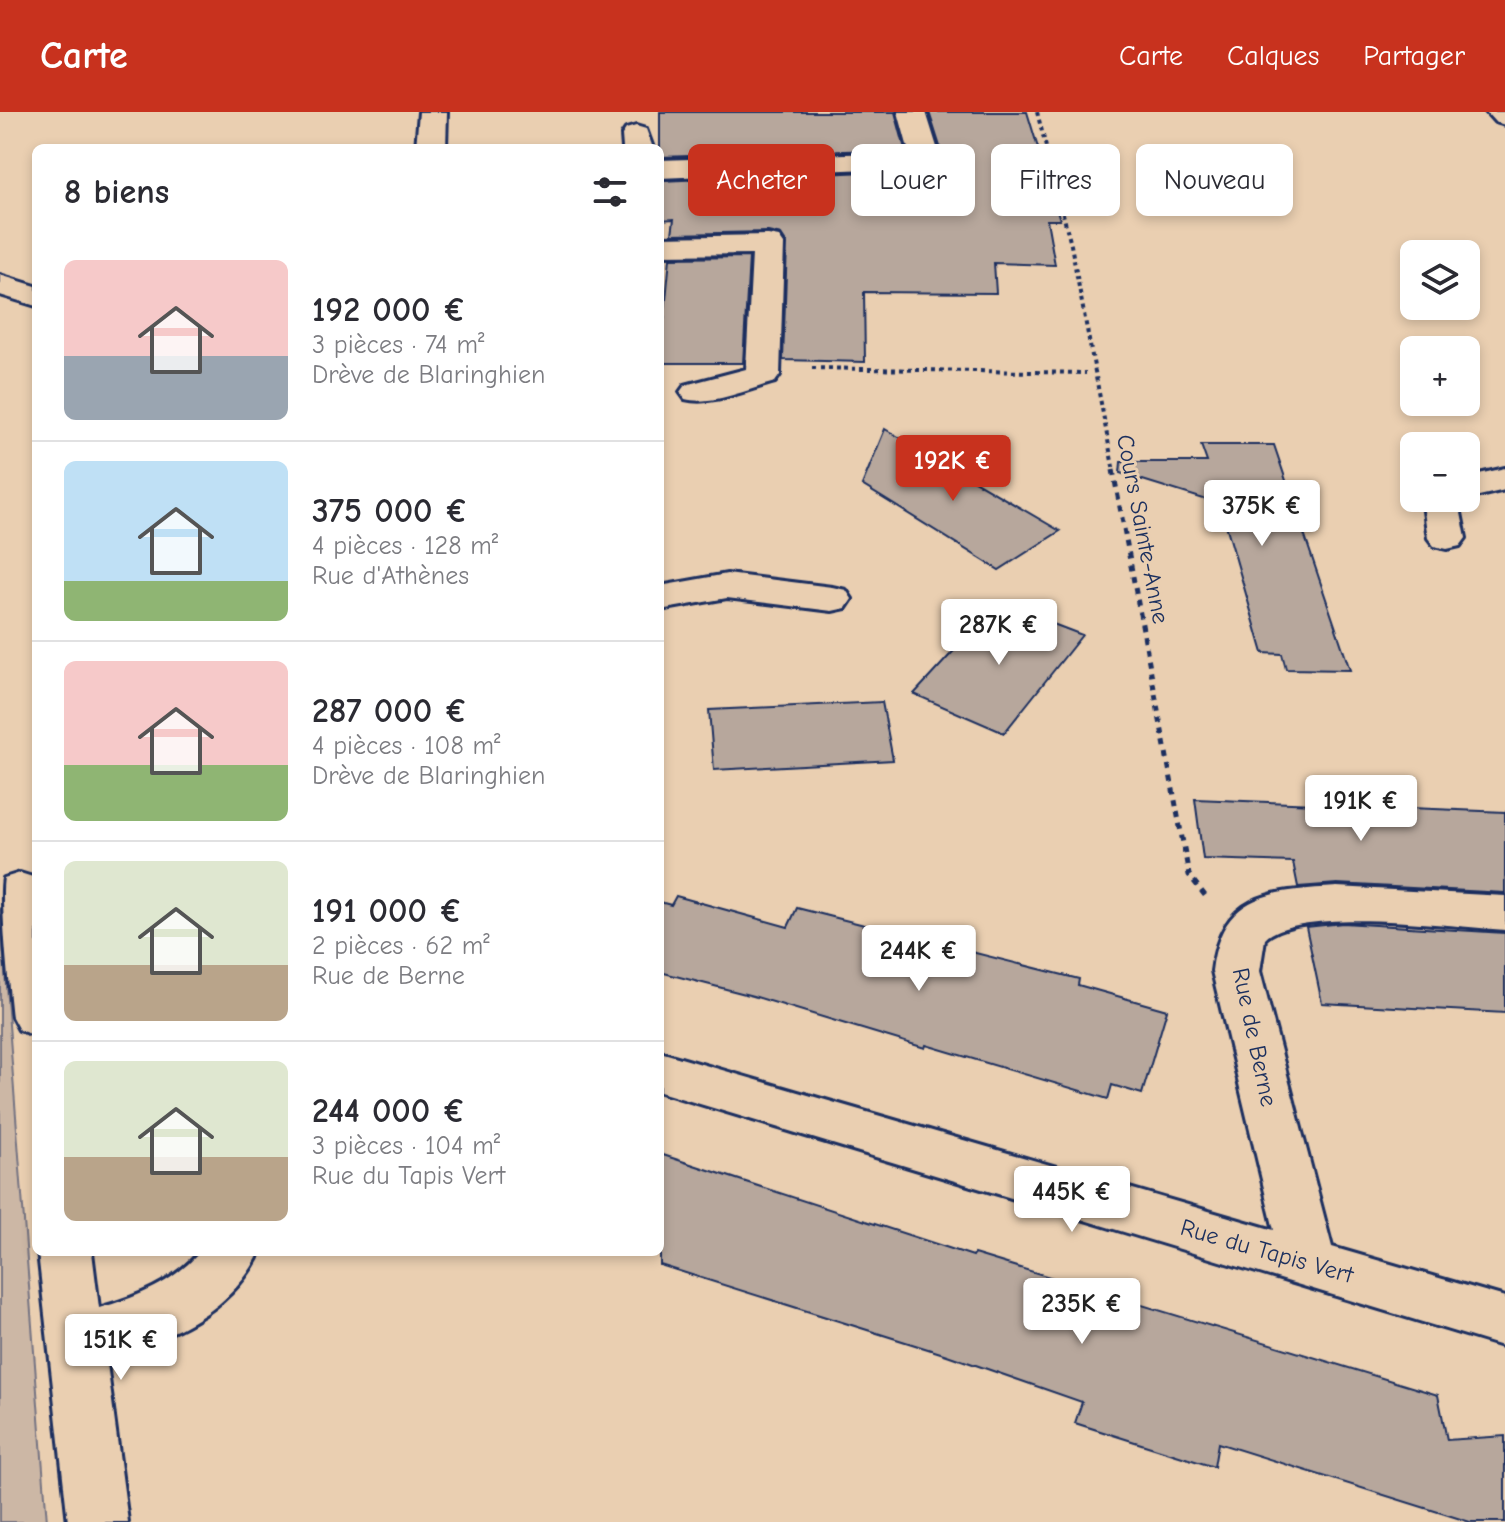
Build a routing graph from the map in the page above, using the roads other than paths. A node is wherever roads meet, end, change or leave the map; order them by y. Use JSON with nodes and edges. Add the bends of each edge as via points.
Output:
{"nodes":[{"id":1,"x":433,"y":112,"type":"edge"},
{"id":2,"x":912,"y":112,"type":"edge"},
{"id":3,"x":1500,"y":112,"type":"edge"},
{"id":4,"x":1505,"y":116,"type":"edge"},
{"id":5,"x":431,"y":144,"type":"edge"},
{"id":6,"x":664,"y":169,"type":"edge"},
{"id":7,"x":664,"y":246,"type":"edge"},
{"id":8,"x":0,"y":285,"type":"edge"},
{"id":9,"x":32,"y":295,"type":"edge"},
{"id":10,"x":697,"y":392,"type":"dead end"},
{"id":11,"x":1505,"y":479,"type":"edge"},
{"id":12,"x":1480,"y":485,"type":"edge"},
{"id":13,"x":1442,"y":512,"type":"edge"},
{"id":14,"x":1447,"y":538,"type":"dead end"},
{"id":15,"x":664,"y":597,"type":"edge"},
{"id":16,"x":832,"y":599,"type":"dead end"},
{"id":17,"x":19,"y":889,"type":"edge"},
{"id":18,"x":1505,"y":913,"type":"edge"},
{"id":19,"x":32,"y":987,"type":"edge"},
{"id":20,"x":664,"y":1073,"type":"edge"},
{"id":21,"x":65,"y":1256,"type":"edge"},
{"id":22,"x":229,"y":1256,"type":"edge"},
{"id":23,"x":1309,"y":1264,"type":"junction"},
{"id":24,"x":1505,"y":1322,"type":"edge"},
{"id":25,"x":75,"y":1339,"type":"junction"},
{"id":26,"x":98,"y":1522,"type":"edge"}],
"edges":[{"from":1,"to":5,"type":"street"},
{"from":2,"to":6,"type":"street","via":[[926,160]]},
{"from":3,"to":4,"type":"street"},
{"from":7,"to":10,"type":"street","via":[[768,244],[763,375]]},
{"from":8,"to":9,"type":"street"},
{"from":11,"to":12,"type":"street"},
{"from":13,"to":14,"type":"street"},
{"from":15,"to":16,"type":"street","via":[[727,586]]},
{"from":17,"to":19,"type":"street"},
{"from":18,"to":23,"type":"street","name":"Rue de Berne","via":[[1300,904],[1270,911],[1252,922],[1239,940],[1236,971]]},
{"from":20,"to":23,"type":"street","name":"Rue du Tapis Vert"},
{"from":21,"to":25,"type":"street"},
{"from":22,"to":25,"type":"street","via":[[196,1293],[172,1309]]},
{"from":23,"to":24,"type":"street","name":"Rue du Tapis Vert"},
{"from":25,"to":26,"type":"street"}]}
